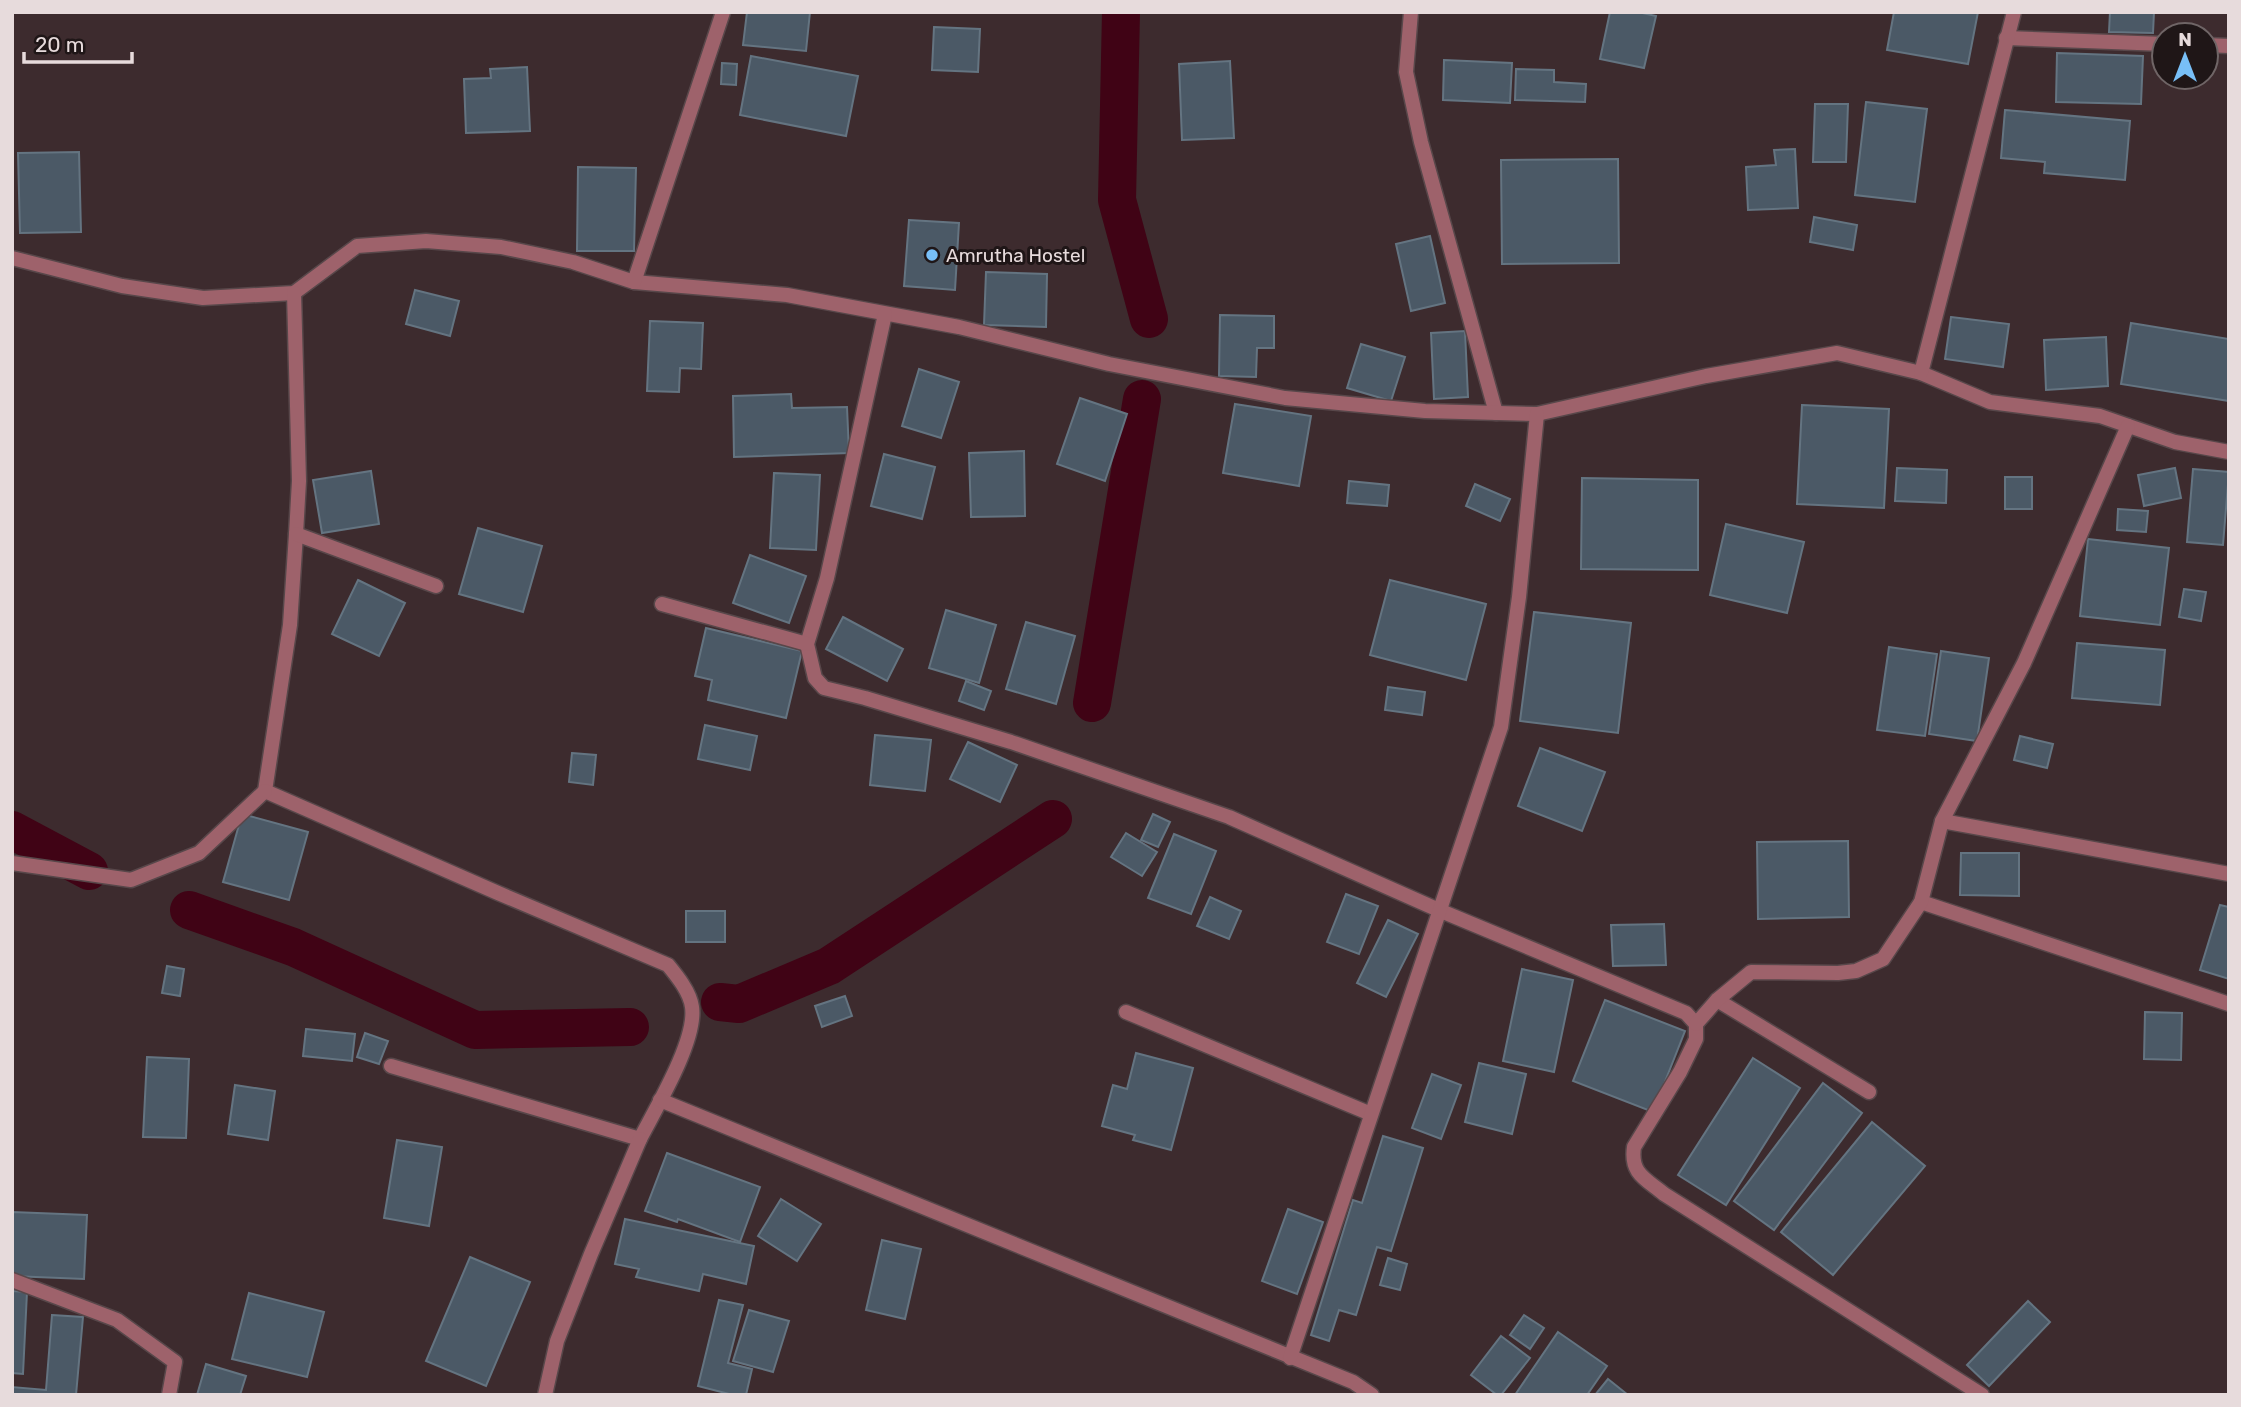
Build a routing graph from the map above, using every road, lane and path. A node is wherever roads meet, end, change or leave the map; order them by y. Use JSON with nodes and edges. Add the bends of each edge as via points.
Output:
{"nodes":[{"id":1,"x":723,"y":12,"type":"edge"},
{"id":2,"x":1411,"y":12,"type":"edge"},
{"id":3,"x":2014,"y":12,"type":"edge"},
{"id":4,"x":2006,"y":38,"type":"junction"},
{"id":5,"x":2150,"y":43,"type":"edge"},
{"id":6,"x":12,"y":258,"type":"edge"},
{"id":7,"x":634,"y":282,"type":"junction"},
{"id":8,"x":294,"y":293,"type":"junction"},
{"id":9,"x":885,"y":314,"type":"junction"},
{"id":10,"x":1921,"y":373,"type":"junction"},
{"id":11,"x":1496,"y":413,"type":"junction"},
{"id":12,"x":1536,"y":414,"type":"junction"},
{"id":13,"x":2128,"y":426,"type":"junction"},
{"id":14,"x":2229,"y":452,"type":"edge"},
{"id":15,"x":296,"y":534,"type":"junction"},
{"id":16,"x":436,"y":586,"type":"dead end"},
{"id":17,"x":662,"y":604,"type":"dead end"},
{"id":18,"x":807,"y":644,"type":"junction"},
{"id":19,"x":265,"y":791,"type":"junction"},
{"id":20,"x":1942,"y":821,"type":"junction"},
{"id":21,"x":12,"y":863,"type":"edge"},
{"id":22,"x":2229,"y":874,"type":"edge"},
{"id":23,"x":1921,"y":902,"type":"junction"},
{"id":24,"x":1441,"y":911,"type":"junction"},
{"id":25,"x":1717,"y":1000,"type":"junction"},
{"id":26,"x":2229,"y":1004,"type":"edge"},
{"id":27,"x":1126,"y":1012,"type":"dead end"},
{"id":28,"x":1696,"y":1024,"type":"junction"},
{"id":29,"x":391,"y":1066,"type":"dead end"},
{"id":30,"x":1869,"y":1092,"type":"dead end"},
{"id":31,"x":660,"y":1100,"type":"junction"},
{"id":32,"x":1371,"y":1114,"type":"junction"},
{"id":33,"x":640,"y":1139,"type":"junction"},
{"id":34,"x":12,"y":1280,"type":"edge"},
{"id":35,"x":1290,"y":1357,"type":"junction"},
{"id":36,"x":169,"y":1395,"type":"edge"},
{"id":37,"x":545,"y":1395,"type":"edge"},
{"id":38,"x":1373,"y":1395,"type":"edge"},
{"id":39,"x":1982,"y":1395,"type":"edge"}],
"edges":[{"from":1,"to":7,"type":"street"},
{"from":2,"to":11,"type":"street","via":[[1406,72],[1413,107]]},
{"from":3,"to":4,"type":"street"},
{"from":4,"to":5,"type":"street"},
{"from":4,"to":10,"type":"street"},
{"from":6,"to":8,"type":"street","via":[[122,286],[203,298]]},
{"from":7,"to":8,"type":"street","via":[[573,262],[501,247],[426,241],[357,246]]},
{"from":7,"to":9,"type":"street","via":[[787,295]]},
{"from":8,"to":15,"type":"street"},
{"from":9,"to":11,"type":"street","via":[[1285,398]]},
{"from":9,"to":18,"type":"street","via":[[830,564]]},
{"from":10,"to":12,"type":"street","via":[[1837,353]]},
{"from":10,"to":13,"type":"street","via":[[1990,402],[2100,416]]},
{"from":11,"to":12,"type":"street"},
{"from":12,"to":24,"type":"street","via":[[1501,727]]},
{"from":13,"to":14,"type":"street","via":[[2175,442]]},
{"from":13,"to":20,"type":"street","via":[[2024,663]]},
{"from":15,"to":16,"type":"street"},
{"from":15,"to":19,"type":"street","via":[[290,625]]},
{"from":17,"to":18,"type":"street"},
{"from":18,"to":24,"type":"street","via":[[815,678],[824,688],[1011,742],[1228,817]]},
{"from":19,"to":21,"type":"street","via":[[199,853],[131,880]]},
{"from":19,"to":31,"type":"street","via":[[668,965],[692,1007],[689,1038]]},
{"from":20,"to":22,"type":"street"},
{"from":20,"to":23,"type":"street"},
{"from":23,"to":25,"type":"street","via":[[1883,958],[1857,971],[1751,972]]},
{"from":23,"to":26,"type":"street"},
{"from":24,"to":28,"type":"street","via":[[1686,1013]]},
{"from":24,"to":32,"type":"street"},
{"from":25,"to":28,"type":"street"},
{"from":25,"to":30,"type":"street"},
{"from":27,"to":32,"type":"street"},
{"from":28,"to":39,"type":"street","via":[[1696,1039],[1681,1072],[1633,1147],[1636,1170],[1664,1195]]},
{"from":29,"to":33,"type":"street"},
{"from":31,"to":33,"type":"street"},
{"from":31,"to":35,"type":"street"},
{"from":32,"to":35,"type":"street"},
{"from":33,"to":37,"type":"street","via":[[557,1341]]},
{"from":34,"to":36,"type":"street","via":[[117,1320],[175,1362]]},
{"from":35,"to":38,"type":"street"}]}
